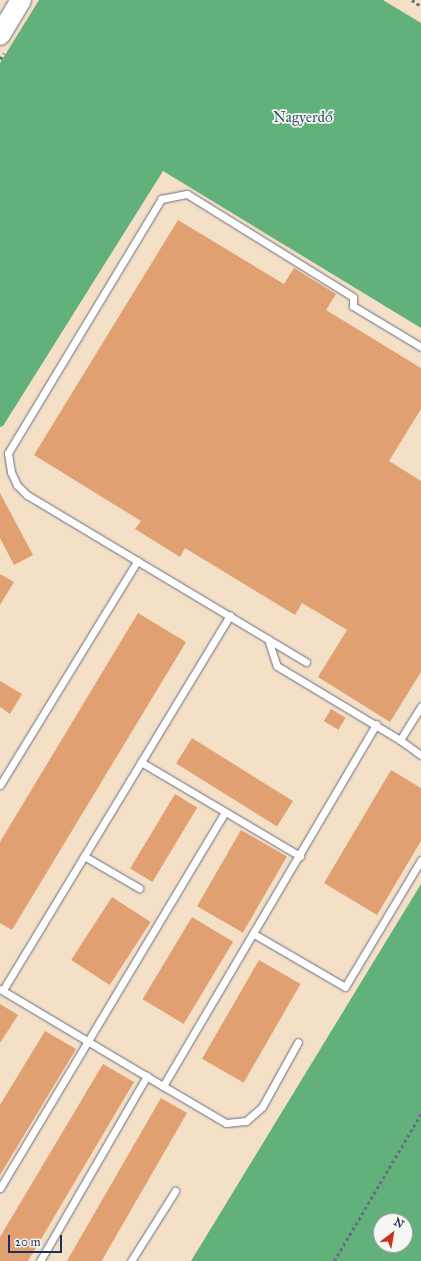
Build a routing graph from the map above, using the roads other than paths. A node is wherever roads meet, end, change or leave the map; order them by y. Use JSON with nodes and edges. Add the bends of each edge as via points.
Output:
{"nodes":[{"id":1,"x":20,"y":0,"type":"edge"},
{"id":2,"x":0,"y":35,"type":"edge"},
{"id":3,"x":421,"y":348,"type":"edge"},
{"id":4,"x":137,"y":561,"type":"junction"},
{"id":5,"x":230,"y":616,"type":"junction"},
{"id":6,"x":268,"y":639,"type":"junction"},
{"id":7,"x":306,"y":662,"type":"dead end"},
{"id":8,"x":421,"y":706,"type":"edge"},
{"id":9,"x":376,"y":724,"type":"junction"},
{"id":10,"x":400,"y":740,"type":"junction"},
{"id":11,"x":421,"y":755,"type":"edge"},
{"id":12,"x":141,"y":762,"type":"junction"},
{"id":13,"x":0,"y":785,"type":"edge"},
{"id":14,"x":225,"y":812,"type":"junction"},
{"id":15,"x":84,"y":856,"type":"junction"},
{"id":16,"x":300,"y":856,"type":"junction"},
{"id":17,"x":421,"y":860,"type":"edge"},
{"id":18,"x":139,"y":888,"type":"dead end"},
{"id":19,"x":254,"y":934,"type":"junction"},
{"id":20,"x":1,"y":990,"type":"edge"},
{"id":21,"x":89,"y":1041,"type":"junction"},
{"id":22,"x":298,"y":1042,"type":"dead end"},
{"id":23,"x":147,"y":1076,"type":"junction"},
{"id":24,"x":163,"y":1086,"type":"junction"},
{"id":25,"x":0,"y":1188,"type":"edge"},
{"id":26,"x":175,"y":1191,"type":"dead end"},
{"id":27,"x":40,"y":1261,"type":"edge"},
{"id":28,"x":131,"y":1261,"type":"edge"}],
"edges":[{"from":1,"to":2,"type":"street"},
{"from":3,"to":4,"type":"lane","via":[[353,306],[353,297],[187,194],[161,199],[8,453],[11,472],[17,485],[27,494]]},
{"from":4,"to":5,"type":"lane"},
{"from":4,"to":13,"type":"lane"},
{"from":5,"to":6,"type":"lane"},
{"from":5,"to":12,"type":"lane"},
{"from":6,"to":7,"type":"lane"},
{"from":6,"to":9,"type":"lane","via":[[277,666]]},
{"from":8,"to":10,"type":"lane"},
{"from":9,"to":10,"type":"lane"},
{"from":9,"to":16,"type":"lane"},
{"from":10,"to":11,"type":"lane"},
{"from":12,"to":14,"type":"lane"},
{"from":12,"to":15,"type":"lane"},
{"from":14,"to":16,"type":"lane"},
{"from":14,"to":21,"type":"lane"},
{"from":15,"to":18,"type":"lane"},
{"from":15,"to":20,"type":"lane"},
{"from":16,"to":19,"type":"lane"},
{"from":17,"to":19,"type":"lane","via":[[345,987]]},
{"from":19,"to":24,"type":"lane"},
{"from":20,"to":21,"type":"lane"},
{"from":21,"to":23,"type":"lane"},
{"from":21,"to":25,"type":"lane"},
{"from":22,"to":24,"type":"lane","via":[[262,1107],[246,1120],[226,1123]]},
{"from":23,"to":24,"type":"lane"},
{"from":23,"to":27,"type":"lane"},
{"from":26,"to":28,"type":"lane"}]}
